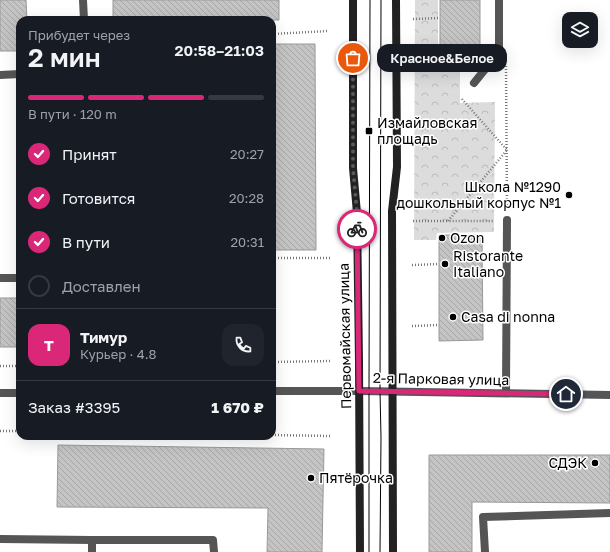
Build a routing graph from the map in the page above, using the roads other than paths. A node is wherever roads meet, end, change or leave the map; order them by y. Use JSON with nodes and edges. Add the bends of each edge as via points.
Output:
{"nodes":[{"id":1,"x":82,"y":0,"type":"edge"},
{"id":2,"x":353,"y":0,"type":"edge"},
{"id":3,"x":396,"y":0,"type":"edge"},
{"id":4,"x":499,"y":0,"type":"edge"},
{"id":5,"x":84,"y":16,"type":"edge"},
{"id":6,"x":16,"y":74,"type":"edge"},
{"id":7,"x":0,"y":75,"type":"edge"},
{"id":8,"x":474,"y":83,"type":"dead end"},
{"id":9,"x":507,"y":220,"type":"road end"},
{"id":10,"x":0,"y":278,"type":"edge"},
{"id":11,"x":16,"y":278,"type":"edge"},
{"id":12,"x":276,"y":391,"type":"edge"},
{"id":13,"x":359,"y":391,"type":"junction"},
{"id":14,"x":392,"y":391,"type":"junction"},
{"id":15,"x":0,"y":393,"type":"edge"},
{"id":16,"x":16,"y":393,"type":"edge"},
{"id":17,"x":506,"y":393,"type":"junction"},
{"id":18,"x":610,"y":395,"type":"edge"},
{"id":19,"x":610,"y":513,"type":"edge"},
{"id":20,"x":0,"y":538,"type":"edge"},
{"id":21,"x":92,"y":540,"type":"junction"},
{"id":22,"x":92,"y":552,"type":"edge"},
{"id":23,"x":214,"y":552,"type":"edge"},
{"id":24,"x":360,"y":552,"type":"edge"},
{"id":25,"x":393,"y":552,"type":"edge"},
{"id":26,"x":485,"y":552,"type":"edge"}],
"edges":[{"from":1,"to":5,"type":"street"},
{"from":2,"to":13,"type":"main road","name":"Первомайская улица","via":[[353,168],[357,213]]},
{"from":3,"to":14,"type":"main road","via":[[397,167],[392,211]]},
{"from":4,"to":8,"type":"street","via":[[499,52]]},
{"from":6,"to":7,"type":"street"},
{"from":9,"to":17,"type":"street"},
{"from":10,"to":11,"type":"street"},
{"from":12,"to":13,"type":"street","name":"2-я Парковая улица"},
{"from":13,"to":14,"type":"street","name":"2-я Парковая улица"},
{"from":13,"to":24,"type":"main road","name":"Первомайская улица"},
{"from":14,"to":17,"type":"street","name":"2-я Парковая улица"},
{"from":14,"to":25,"type":"main road"},
{"from":15,"to":16,"type":"street"},
{"from":17,"to":18,"type":"street","name":"2-я Парковая улица"},
{"from":19,"to":26,"type":"street","via":[[483,517]]},
{"from":20,"to":21,"type":"street"},
{"from":21,"to":22,"type":"street"},
{"from":21,"to":23,"type":"street","via":[[213,540]]}]}
